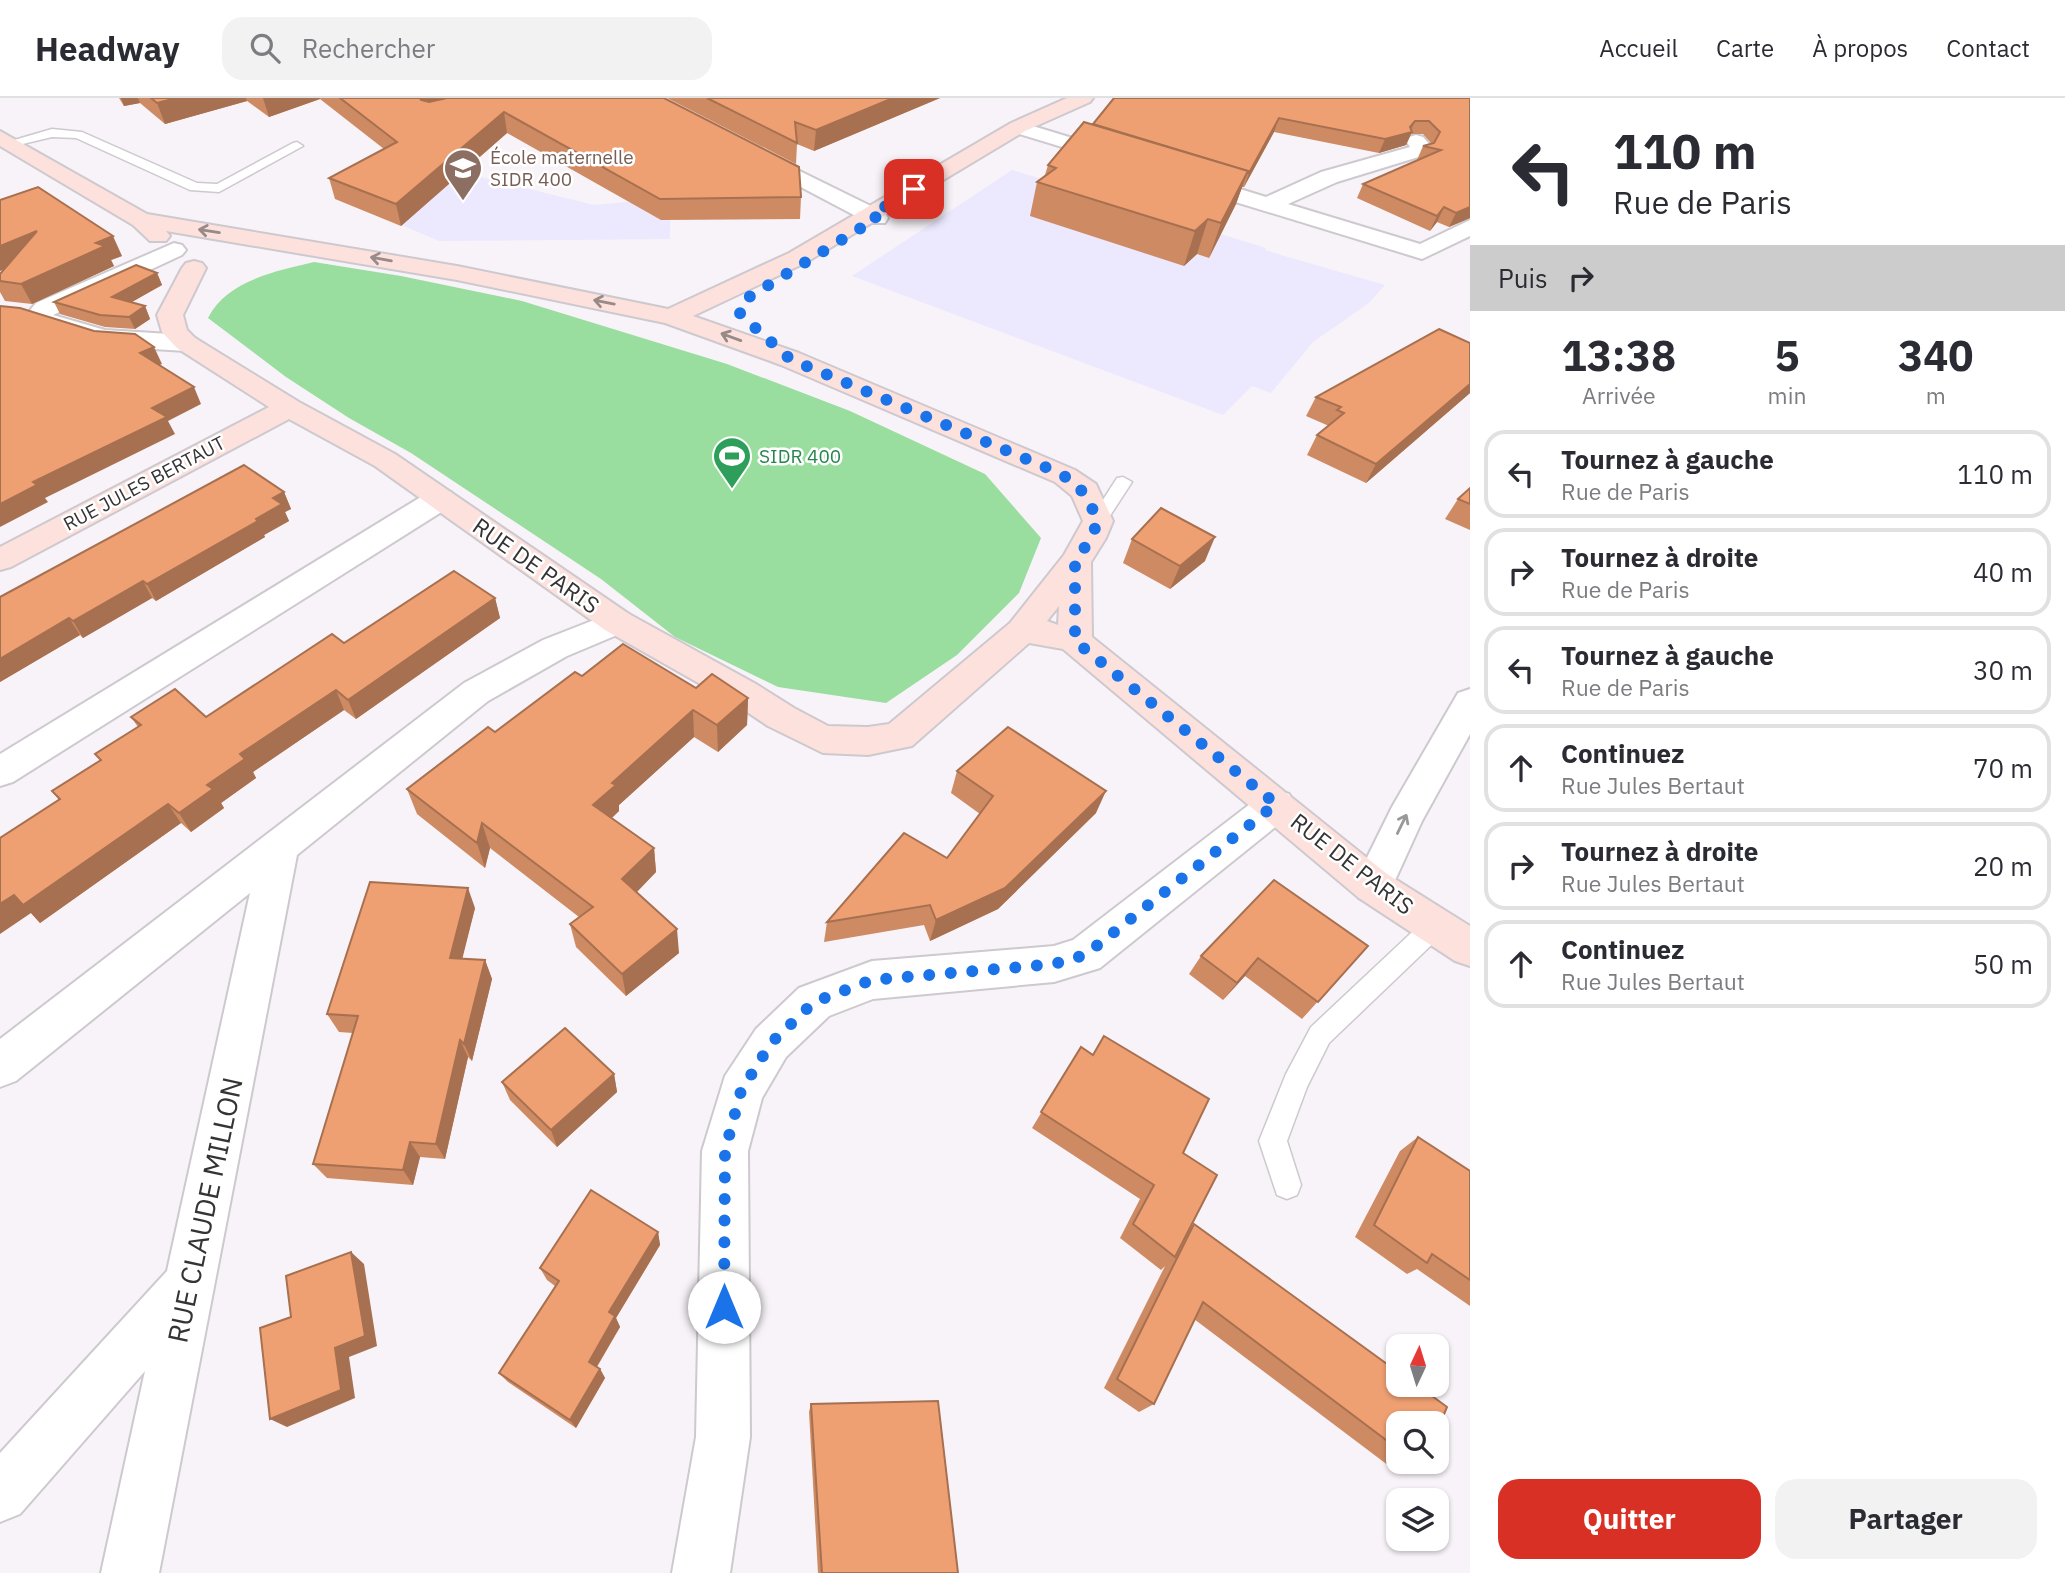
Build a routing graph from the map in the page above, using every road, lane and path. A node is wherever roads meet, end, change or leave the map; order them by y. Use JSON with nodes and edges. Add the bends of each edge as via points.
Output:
{"nodes":[{"id":1,"x":1068,"y":101,"type":"edge"},
{"id":2,"x":1020,"y":128,"type":"junction"},
{"id":3,"x":5,"y":139,"type":"edge"},
{"id":4,"x":1416,"y":141,"type":"dead end"},
{"id":5,"x":297,"y":146,"type":"dead end"},
{"id":6,"x":741,"y":147,"type":"edge"},
{"id":7,"x":1138,"y":165,"type":"edge"},
{"id":8,"x":1164,"y":173,"type":"edge"},
{"id":9,"x":1267,"y":205,"type":"junction"},
{"id":10,"x":874,"y":217,"type":"junction"},
{"id":11,"x":141,"y":220,"type":"junction"},
{"id":12,"x":1470,"y":227,"type":"edge"},
{"id":13,"x":277,"y":241,"type":"junction"},
{"id":14,"x":204,"y":259,"type":"junction"},
{"id":15,"x":671,"y":317,"type":"junction"},
{"id":16,"x":186,"y":343,"type":"junction"},
{"id":17,"x":790,"y":359,"type":"junction"},
{"id":18,"x":289,"y":408,"type":"junction"},
{"id":19,"x":1123,"y":482,"type":"dead end"},
{"id":20,"x":440,"y":499,"type":"junction"},
{"id":21,"x":1098,"y":521,"type":"junction"},
{"id":22,"x":0,"y":560,"type":"edge"},
{"id":23,"x":1075,"y":562,"type":"junction"},
{"id":24,"x":617,"y":622,"type":"junction"},
{"id":25,"x":1022,"y":631,"type":"junction"},
{"id":26,"x":1075,"y":641,"type":"junction"},
{"id":27,"x":1470,"y":702,"type":"edge"},
{"id":28,"x":0,"y":772,"type":"edge"},
{"id":29,"x":1276,"y":804,"type":"junction"},
{"id":30,"x":279,"y":847,"type":"junction"},
{"id":31,"x":1373,"y":886,"type":"junction"},
{"id":32,"x":1435,"y":926,"type":"junction"},
{"id":33,"x":1470,"y":948,"type":"edge"},
{"id":34,"x":0,"y":1066,"type":"edge"},
{"id":35,"x":1287,"y":1185,"type":"dead end"},
{"id":36,"x":190,"y":1283,"type":"junction"},
{"id":37,"x":0,"y":1494,"type":"edge"},
{"id":38,"x":130,"y":1573,"type":"edge"},
{"id":39,"x":701,"y":1573,"type":"edge"}],
"edges":[{"from":1,"to":2,"type":"street"},
{"from":2,"to":7,"type":"street"},
{"from":2,"to":10,"type":"street"},
{"from":3,"to":5,"type":"lane","via":[[78,135],[206,189],[219,188]]},
{"from":3,"to":11,"type":"street"},
{"from":4,"to":9,"type":"street","via":[[1421,146],[1418,151],[1329,177]]},
{"from":6,"to":10,"type":"street"},
{"from":8,"to":9,"type":"street"},
{"from":9,"to":12,"type":"street","via":[[1422,252]]},
{"from":10,"to":15,"type":"street"},
{"from":10,"to":17,"type":"street","via":[[741,302],[745,319]]},
{"from":13,"to":11,"type":"street","one_way":true},
{"from":11,"to":14,"type":"street"},
{"from":13,"to":14,"type":"street"},
{"from":15,"to":13,"type":"street","one_way":true},
{"from":14,"to":16,"type":"street","name":"RUE DE PARIS","via":[[170,314],[174,332]]},
{"from":14,"to":16,"type":"street","via":[[29,313],[103,338]]},
{"from":17,"to":15,"type":"street","one_way":true},
{"from":16,"to":18,"type":"street","name":"RUE DE PARIS"},
{"from":17,"to":21,"type":"street","via":[[1065,476],[1085,491]]},
{"from":18,"to":20,"type":"street","name":"RUE DE PARIS","via":[[385,460]]},
{"from":18,"to":22,"type":"street","name":"RUE JULES BERTAUT"},
{"from":19,"to":21,"type":"lane"},
{"from":20,"to":24,"type":"street","name":"RUE DE PARIS"},
{"from":20,"to":28,"type":"street"},
{"from":21,"to":23,"type":"street","name":"RUE DE PARIS"},
{"from":23,"to":25,"type":"street","name":"RUE DE PARIS"},
{"from":23,"to":26,"type":"street"},
{"from":24,"to":25,"type":"street","name":"RUE DE PARIS","via":[[823,739],[868,741],[898,736]]},
{"from":24,"to":30,"type":"street","via":[[555,648],[476,692]]},
{"from":25,"to":26,"type":"street","name":"RUE DE PARIS"},
{"from":26,"to":29,"type":"street","name":"RUE DE PARIS"},
{"from":31,"to":27,"type":"street","one_way":true},
{"from":29,"to":31,"type":"street","name":"RUE DE PARIS"},
{"from":29,"to":39,"type":"street","via":[[1085,955],[1054,964],[872,980],[814,1002],[771,1043],[741,1091],[725,1151],[723,1437]]},
{"from":30,"to":34,"type":"street"},
{"from":30,"to":36,"type":"street","name":"RUE CLAUDE MILLON"},
{"from":31,"to":32,"type":"street","name":"RUE DE PARIS"},
{"from":32,"to":33,"type":"street","name":"RUE DE PARIS"},
{"from":32,"to":35,"type":"lane","via":[[1320,1035],[1273,1141]]},
{"from":36,"to":37,"type":"street"},
{"from":36,"to":38,"type":"street","name":"RUE CLAUDE MILLON"}]}
